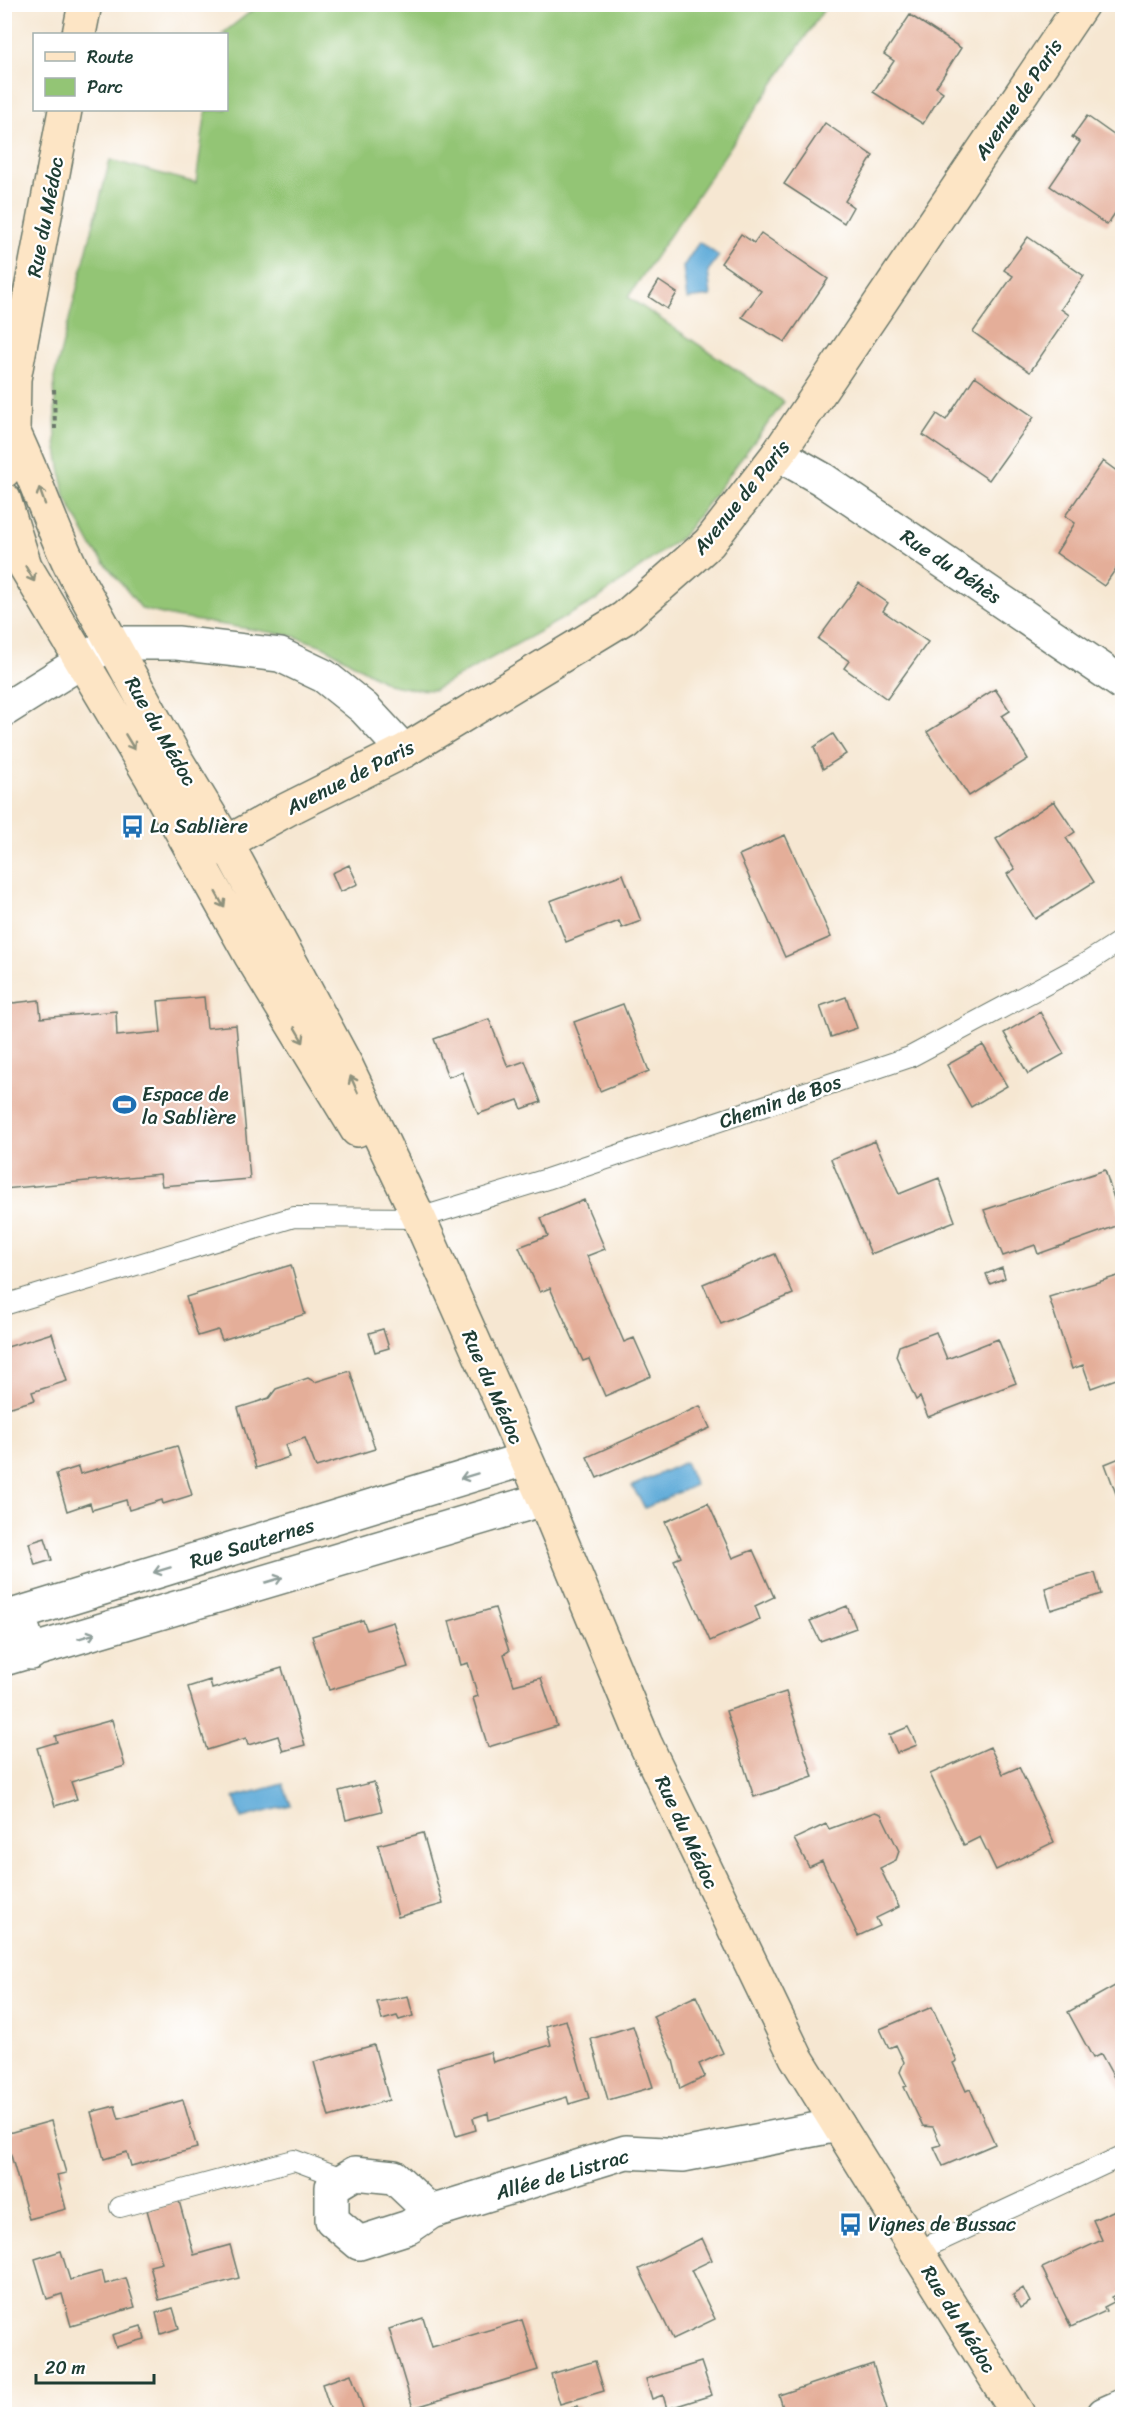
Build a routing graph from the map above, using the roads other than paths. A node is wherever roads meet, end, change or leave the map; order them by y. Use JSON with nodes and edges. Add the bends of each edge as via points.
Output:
{"nodes":[{"id":1,"x":85,"y":4,"type":"edge"},
{"id":2,"x":1082,"y":4,"type":"edge"},
{"id":3,"x":79,"y":33,"type":"edge"},
{"id":4,"x":65,"y":111,"type":"edge"},
{"id":5,"x":9,"y":429,"type":"edge"},
{"id":6,"x":778,"y":454,"type":"junction"},
{"id":7,"x":4,"y":471,"type":"edge"},
{"id":8,"x":4,"y":499,"type":"edge"},
{"id":9,"x":111,"y":643,"type":"junction"},
{"id":10,"x":82,"y":663,"type":"junction"},
{"id":11,"x":1122,"y":682,"type":"edge"},
{"id":12,"x":4,"y":710,"type":"edge"},
{"id":13,"x":404,"y":750,"type":"junction"},
{"id":14,"x":237,"y":836,"type":"junction"},
{"id":15,"x":197,"y":859,"type":"junction"},
{"id":16,"x":1122,"y":940,"type":"edge"},
{"id":17,"x":418,"y":1218,"type":"junction"},
{"id":18,"x":4,"y":1305,"type":"edge"},
{"id":19,"x":525,"y":1459,"type":"junction"},
{"id":20,"x":544,"y":1499,"type":"junction"},
{"id":21,"x":18,"y":1656,"type":"edge"},
{"id":22,"x":838,"y":2124,"type":"junction"},
{"id":23,"x":1122,"y":2156,"type":"edge"},
{"id":24,"x":345,"y":2179,"type":"junction"},
{"id":25,"x":120,"y":2206,"type":"dead end"},
{"id":26,"x":431,"y":2212,"type":"junction"},
{"id":27,"x":918,"y":2251,"type":"junction"},
{"id":28,"x":1122,"y":2406,"type":"edge"},
{"id":29,"x":1018,"y":2415,"type":"edge"},
{"id":30,"x":1104,"y":2415,"type":"edge"}],
"edges":[{"from":1,"to":3,"type":"street"},
{"from":2,"to":6,"type":"street","name":"Avenue de Paris"},
{"from":4,"to":5,"type":"street","name":"Rue du Médoc","via":[[14,379]]},
{"from":5,"to":7,"type":"street","name":"Rue du Médoc"},
{"from":9,"to":5,"type":"street","name":"Rue du Médoc","one_way":true,"via":[[60,547],[35,476]]},
{"from":6,"to":11,"type":"street","name":"Rue du Déhès","via":[[822,478]]},
{"from":6,"to":13,"type":"street","name":"Avenue de Paris","via":[[708,543],[624,618]]},
{"from":8,"to":10,"type":"street","name":"Rue du Médoc","one_way":true,"via":[[25,566]]},
{"from":9,"to":10,"type":"street"},
{"from":9,"to":13,"type":"street","via":[[177,643],[280,655],[324,676],[364,708]]},
{"from":9,"to":14,"type":"street","name":"Rue du Médoc"},
{"from":10,"to":12,"type":"street"},
{"from":10,"to":15,"type":"street","name":"Rue du Médoc","one_way":true},
{"from":13,"to":14,"type":"street","name":"Avenue de Paris"},
{"from":14,"to":15,"type":"street","name":"Avenue de Paris"},
{"from":17,"to":14,"type":"street","name":"Rue du Médoc","one_way":true},
{"from":15,"to":17,"type":"street","name":"Rue du Médoc","one_way":true,"via":[[324,1079]]},
{"from":16,"to":17,"type":"lane","name":"Chemin de Bos","via":[[910,1057],[548,1179]]},
{"from":17,"to":18,"type":"lane","name":"Chemin de Bos","via":[[294,1217]]},
{"from":17,"to":19,"type":"street","name":"Rue du Médoc"},
{"from":19,"to":20,"type":"street","name":"Rue du Médoc"},
{"from":19,"to":21,"type":"street","name":"Rue Sauternes","one_way":true,"via":[[18,1614]]},
{"from":21,"to":20,"type":"street","name":"Rue Sauternes","one_way":true},
{"from":20,"to":22,"type":"street","name":"Rue du Médoc","via":[[650,1754],[796,2057]]},
{"from":22,"to":26,"type":"street","name":"Allée de Listrac","via":[[684,2155],[626,2152]]},
{"from":22,"to":27,"type":"street","name":"Rue du Médoc"},
{"from":23,"to":27,"type":"lane"},
{"from":24,"to":25,"type":"lane","via":[[294,2160]]},
{"from":24,"to":26,"type":"street","via":[[355,2173],[394,2177]]},
{"from":24,"to":26,"type":"street","name":"Allée de Listrac","via":[[332,2187],[333,2220],[359,2242],[409,2227]]},
{"from":27,"to":29,"type":"street","name":"Rue du Médoc"},
{"from":28,"to":30,"type":"street"}]}
